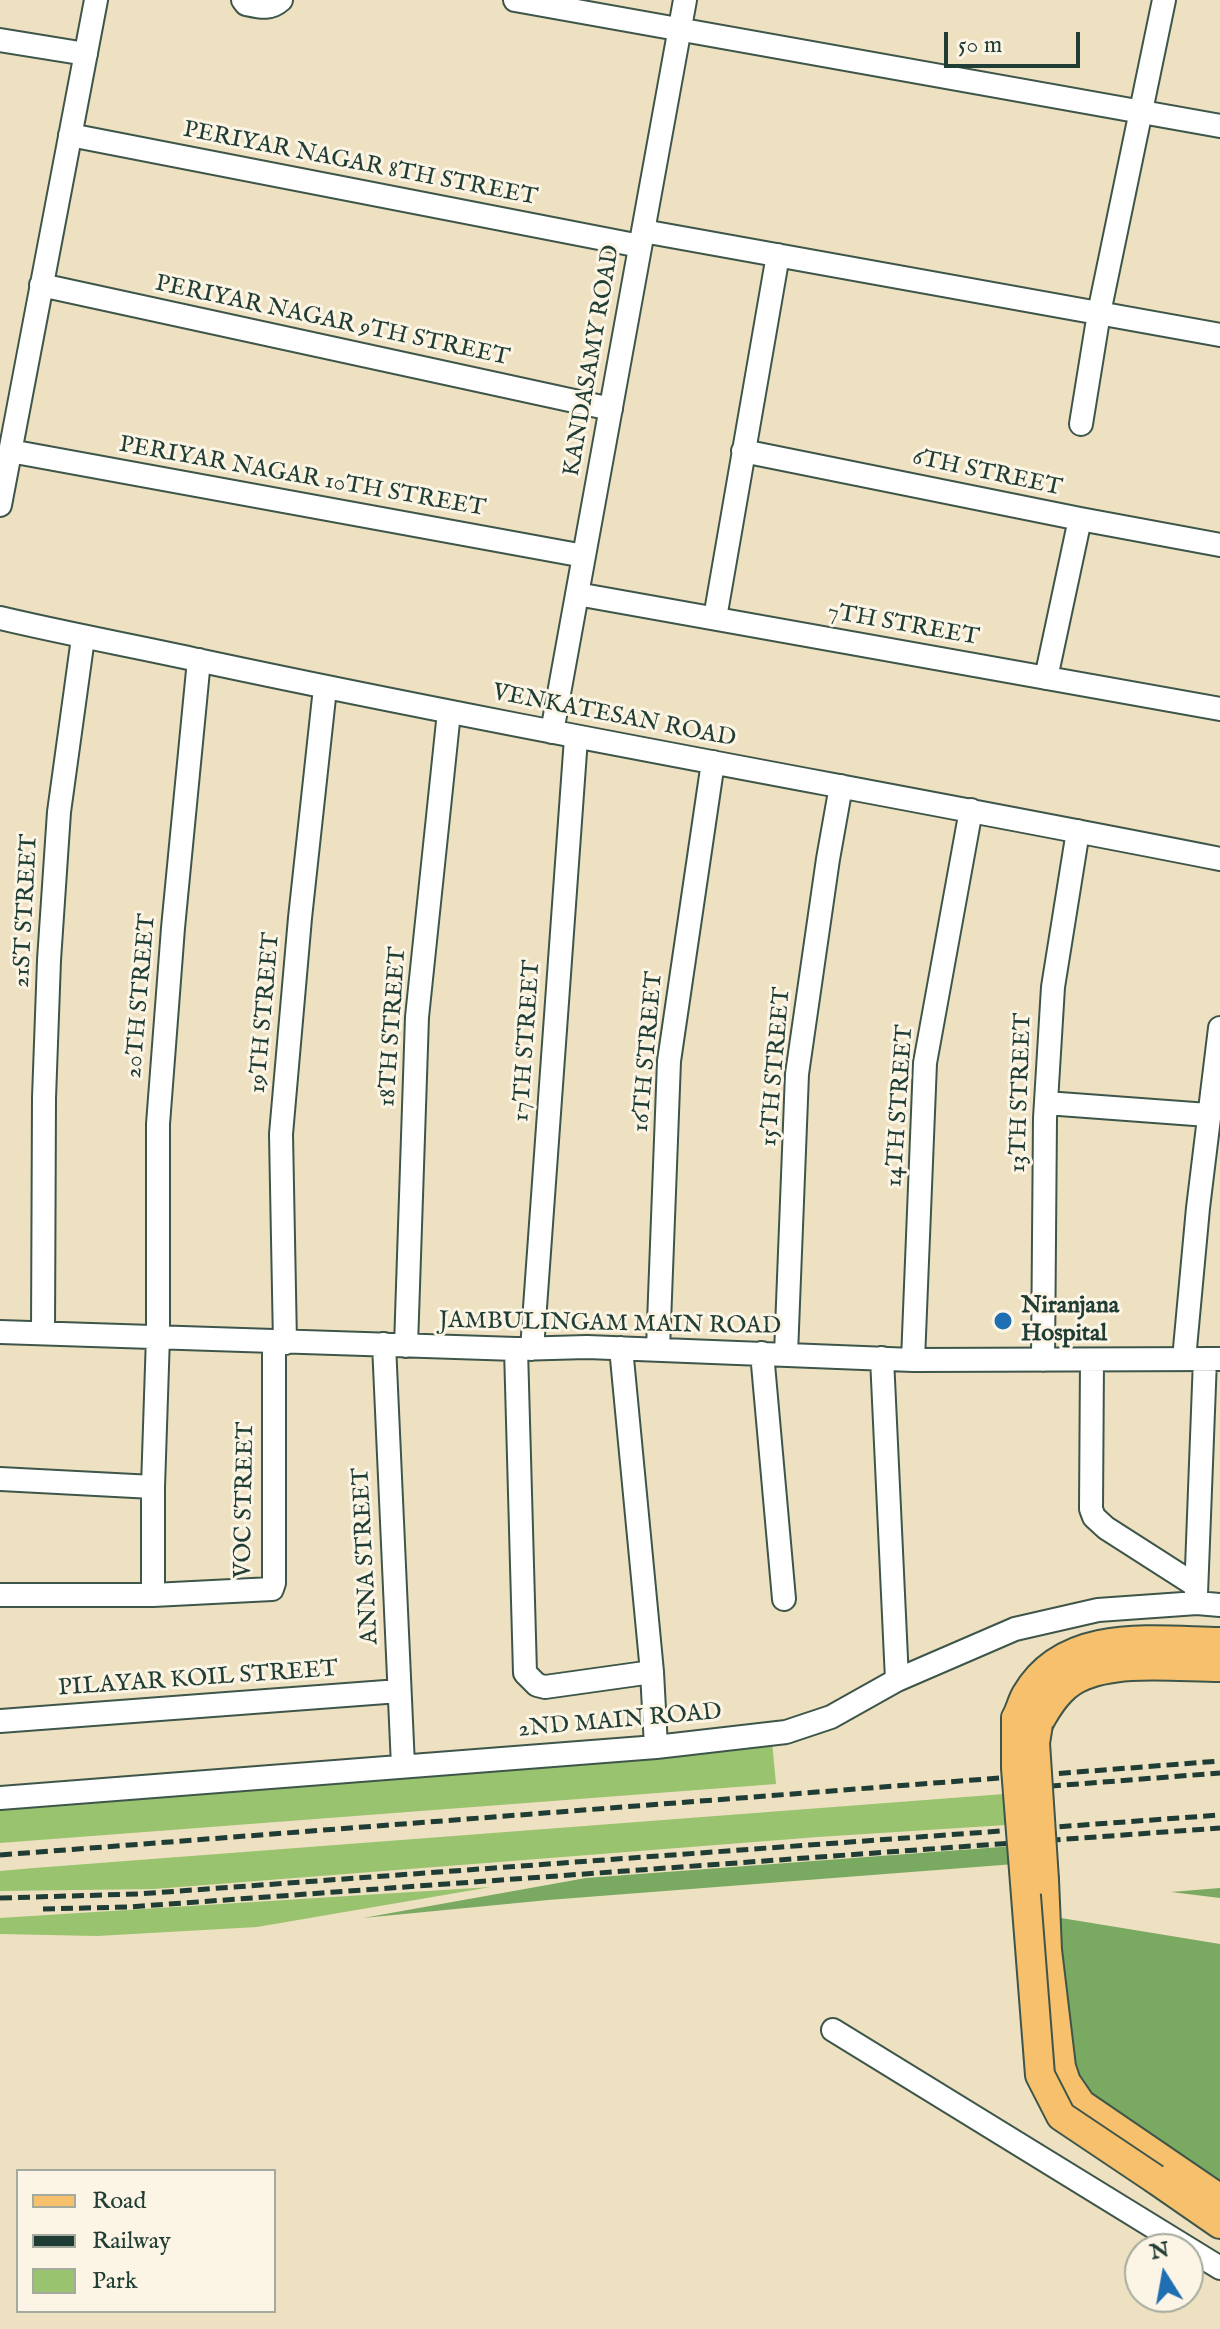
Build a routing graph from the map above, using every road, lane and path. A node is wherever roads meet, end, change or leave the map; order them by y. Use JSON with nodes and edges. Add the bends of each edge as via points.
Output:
{"nodes":[{"id":1,"x":96,"y":0,"type":"edge"},
{"id":2,"x":243,"y":0,"type":"edge"},
{"id":3,"x":281,"y":0,"type":"edge"},
{"id":4,"x":515,"y":0,"type":"edge"},
{"id":5,"x":685,"y":0,"type":"edge"},
{"id":6,"x":1164,"y":0,"type":"edge"},
{"id":7,"x":680,"y":29,"type":"junction"},
{"id":8,"x":0,"y":40,"type":"edge"},
{"id":9,"x":86,"y":54,"type":"junction"},
{"id":10,"x":1141,"y":112,"type":"junction"},
{"id":11,"x":1220,"y":126,"type":"edge"},
{"id":12,"x":70,"y":135,"type":"junction"},
{"id":13,"x":642,"y":239,"type":"junction"},
{"id":14,"x":778,"y":255,"type":"junction"},
{"id":15,"x":41,"y":285,"type":"junction"},
{"id":16,"x":1099,"y":313,"type":"junction"},
{"id":17,"x":1220,"y":335,"type":"edge"},
{"id":18,"x":611,"y":409,"type":"junction"},
{"id":19,"x":1081,"y":424,"type":"dead end"},
{"id":20,"x":10,"y":451,"type":"junction"},
{"id":21,"x":743,"y":451,"type":"junction"},
{"id":22,"x":0,"y":504,"type":"edge"},
{"id":23,"x":1080,"y":519,"type":"junction"},
{"id":24,"x":1220,"y":545,"type":"edge"},
{"id":25,"x":584,"y":556,"type":"junction"},
{"id":26,"x":577,"y":594,"type":"junction"},
{"id":27,"x":0,"y":618,"type":"edge"},
{"id":28,"x":715,"y":618,"type":"junction"},
{"id":29,"x":83,"y":638,"type":"junction"},
{"id":30,"x":199,"y":660,"type":"junction"},
{"id":31,"x":1046,"y":678,"type":"junction"},
{"id":32,"x":325,"y":688,"type":"junction"},
{"id":33,"x":1220,"y":709,"type":"edge"},
{"id":34,"x":449,"y":712,"type":"junction"},
{"id":35,"x":552,"y":732,"type":"junction"},
{"id":36,"x":576,"y":738,"type":"junction"},
{"id":37,"x":713,"y":762,"type":"junction"},
{"id":38,"x":841,"y":786,"type":"junction"},
{"id":39,"x":971,"y":810,"type":"junction"},
{"id":40,"x":1078,"y":831,"type":"junction"},
{"id":41,"x":1220,"y":859,"type":"edge"},
{"id":42,"x":1220,"y":1028,"type":"edge"},
{"id":43,"x":1046,"y":1103,"type":"junction"},
{"id":44,"x":1208,"y":1115,"type":"junction"},
{"id":45,"x":0,"y":1332,"type":"edge"},
{"id":46,"x":43,"y":1332,"type":"junction"},
{"id":47,"x":158,"y":1336,"type":"junction"},
{"id":48,"x":279,"y":1343,"type":"junction"},
{"id":49,"x":395,"y":1345,"type":"junction"},
{"id":50,"x":621,"y":1348,"type":"junction"},
{"id":51,"x":524,"y":1349,"type":"junction"},
{"id":52,"x":658,"y":1349,"type":"junction"},
{"id":53,"x":762,"y":1353,"type":"junction"},
{"id":54,"x":786,"y":1354,"type":"junction"},
{"id":55,"x":882,"y":1358,"type":"junction"},
{"id":56,"x":1203,"y":1359,"type":"edge"},
{"id":57,"x":913,"y":1360,"type":"junction"},
{"id":58,"x":1043,"y":1360,"type":"junction"},
{"id":59,"x":1092,"y":1360,"type":"junction"},
{"id":60,"x":0,"y":1479,"type":"edge"},
{"id":61,"x":153,"y":1487,"type":"junction"},
{"id":62,"x":1196,"y":1594,"type":"junction"},
{"id":63,"x":0,"y":1595,"type":"edge"},
{"id":64,"x":153,"y":1595,"type":"junction"},
{"id":65,"x":784,"y":1599,"type":"dead end"},
{"id":66,"x":1220,"y":1605,"type":"edge"},
{"id":67,"x":1220,"y":1642,"type":"edge"},
{"id":68,"x":1220,"y":1667,"type":"edge"},
{"id":69,"x":652,"y":1672,"type":"junction"},
{"id":70,"x":897,"y":1680,"type":"junction"},
{"id":71,"x":399,"y":1691,"type":"junction"},
{"id":72,"x":0,"y":1721,"type":"edge"},
{"id":73,"x":1027,"y":1721,"type":"junction"},
{"id":74,"x":656,"y":1747,"type":"junction"},
{"id":75,"x":403,"y":1766,"type":"junction"},
{"id":76,"x":0,"y":1798,"type":"edge"},
{"id":77,"x":833,"y":2030,"type":"dead end"},
{"id":78,"x":1220,"y":2199,"type":"edge"},
{"id":79,"x":1220,"y":2224,"type":"edge"},
{"id":80,"x":1220,"y":2268,"type":"edge"}],
"edges":[{"from":1,"to":9,"type":"street"},
{"from":2,"to":3,"type":"street","via":[[262,8]]},
{"from":4,"to":7,"type":"street"},
{"from":5,"to":7,"type":"street","name":"KANDASAMY ROAD"},
{"from":6,"to":10,"type":"street"},
{"from":7,"to":10,"type":"street"},
{"from":7,"to":13,"type":"street","name":"KANDASAMY ROAD"},
{"from":8,"to":9,"type":"street"},
{"from":9,"to":12,"type":"street"},
{"from":10,"to":11,"type":"street"},
{"from":10,"to":16,"type":"street"},
{"from":12,"to":13,"type":"street","name":"PERIYAR NAGAR 8TH STREET"},
{"from":12,"to":15,"type":"street"},
{"from":13,"to":14,"type":"street","name":"PERIYAR NAGAR 8TH STREET"},
{"from":13,"to":18,"type":"street","name":"KANDASAMY ROAD"},
{"from":14,"to":16,"type":"street","name":"PERIYAR NAGAR 8TH STREET"},
{"from":14,"to":21,"type":"street"},
{"from":15,"to":18,"type":"street","name":"PERIYAR NAGAR 9TH STREET"},
{"from":15,"to":20,"type":"street"},
{"from":16,"to":17,"type":"street","name":"PERIYAR NAGAR 8TH STREET"},
{"from":16,"to":19,"type":"street"},
{"from":18,"to":25,"type":"street","name":"KANDASAMY ROAD"},
{"from":20,"to":22,"type":"street"},
{"from":20,"to":25,"type":"street","name":"PERIYAR NAGAR 10TH STREET"},
{"from":21,"to":23,"type":"street","name":"6TH STREET"},
{"from":21,"to":28,"type":"street"},
{"from":23,"to":24,"type":"street","name":"6TH STREET"},
{"from":23,"to":31,"type":"street"},
{"from":25,"to":26,"type":"street","name":"KANDASAMY ROAD"},
{"from":26,"to":28,"type":"street","name":"7TH STREET"},
{"from":26,"to":35,"type":"street","name":"KANDASAMY ROAD"},
{"from":27,"to":29,"type":"street","name":"VENKATESAN ROAD"},
{"from":28,"to":31,"type":"street","name":"7TH STREET"},
{"from":29,"to":30,"type":"street","name":"VENKATESAN ROAD"},
{"from":29,"to":46,"type":"street","name":"21ST STREET","via":[[59,812],[49,960]]},
{"from":30,"to":32,"type":"street","name":"VENKATESAN ROAD"},
{"from":30,"to":47,"type":"street","name":"20TH STREET","via":[[158,1124]]},
{"from":31,"to":33,"type":"street","name":"7TH STREET"},
{"from":32,"to":34,"type":"street","name":"VENKATESAN ROAD"},
{"from":32,"to":48,"type":"street","name":"19TH STREET","via":[[281,1134]]},
{"from":34,"to":35,"type":"street","name":"VENKATESAN ROAD"},
{"from":34,"to":49,"type":"street","name":"18TH STREET","via":[[417,1017]]},
{"from":35,"to":36,"type":"street","name":"VENKATESAN ROAD"},
{"from":36,"to":37,"type":"street","name":"VENKATESAN ROAD"},
{"from":36,"to":51,"type":"street","name":"17TH STREET"},
{"from":37,"to":38,"type":"street","name":"VENKATESAN ROAD"},
{"from":37,"to":52,"type":"street","name":"16TH STREET","via":[[669,1061]]},
{"from":38,"to":39,"type":"street","name":"VENKATESAN ROAD"},
{"from":38,"to":54,"type":"street","name":"15TH STREET","via":[[797,1074]]},
{"from":39,"to":40,"type":"street","name":"VENKATESAN ROAD"},
{"from":39,"to":57,"type":"street","name":"14TH STREET","via":[[925,1063]]},
{"from":40,"to":41,"type":"street","name":"VENKATESAN ROAD"},
{"from":40,"to":43,"type":"street","name":"13TH STREET","via":[[1053,987]]},
{"from":42,"to":44,"type":"street"},
{"from":43,"to":44,"type":"street"},
{"from":43,"to":58,"type":"street","name":"13TH STREET"},
{"from":44,"to":56,"type":"street"},
{"from":45,"to":46,"type":"street","name":"JAMBULINGAM MAIN ROAD"},
{"from":46,"to":47,"type":"street","name":"JAMBULINGAM MAIN ROAD"},
{"from":47,"to":48,"type":"street","name":"JAMBULINGAM MAIN ROAD"},
{"from":47,"to":61,"type":"street","name":"20TH STREET"},
{"from":48,"to":49,"type":"street","name":"JAMBULINGAM MAIN ROAD"},
{"from":48,"to":64,"type":"street","name":"VOC STREET","via":[[274,1586]]},
{"from":49,"to":51,"type":"street","name":"JAMBULINGAM MAIN ROAD"},
{"from":49,"to":71,"type":"street","name":"ANNA STREET"},
{"from":50,"to":51,"type":"street","name":"JAMBULINGAM MAIN ROAD"},
{"from":50,"to":52,"type":"street","name":"JAMBULINGAM MAIN ROAD"},
{"from":50,"to":69,"type":"street"},
{"from":51,"to":69,"type":"street","name":"17TH STREET","via":[[525,1673],[545,1687]]},
{"from":52,"to":53,"type":"street","name":"JAMBULINGAM MAIN ROAD"},
{"from":53,"to":54,"type":"street","name":"JAMBULINGAM MAIN ROAD"},
{"from":53,"to":65,"type":"street"},
{"from":54,"to":55,"type":"street","name":"JAMBULINGAM MAIN ROAD"},
{"from":55,"to":57,"type":"street","name":"JAMBULINGAM MAIN ROAD"},
{"from":55,"to":70,"type":"street"},
{"from":56,"to":59,"type":"street","name":"JAMBULINGAM MAIN ROAD"},
{"from":56,"to":62,"type":"street"},
{"from":57,"to":58,"type":"street","name":"JAMBULINGAM MAIN ROAD"},
{"from":58,"to":59,"type":"street","name":"JAMBULINGAM MAIN ROAD"},
{"from":59,"to":62,"type":"street","via":[[1094,1517]]},
{"from":60,"to":61,"type":"street"},
{"from":61,"to":64,"type":"street","name":"20TH STREET"},
{"from":62,"to":66,"type":"street","name":"2ND MAIN ROAD"},
{"from":62,"to":70,"type":"street","name":"2ND MAIN ROAD","via":[[1015,1629]]},
{"from":63,"to":64,"type":"street"},
{"from":67,"to":73,"type":"main road","via":[[1115,1641],[1081,1650],[1052,1666],[1027,1694]]},
{"from":68,"to":73,"type":"main road","via":[[1102,1670],[1076,1678]]},
{"from":69,"to":74,"type":"street"},
{"from":70,"to":74,"type":"street","name":"2ND MAIN ROAD","via":[[831,1717],[786,1732]]},
{"from":71,"to":72,"type":"street","name":"PILAYAR KOIL STREET"},
{"from":71,"to":75,"type":"street","name":"ANNA STREET"},
{"from":73,"to":78,"type":"main road","bridge":true,"via":[[1035,1743],[1046,1922],[1066,2082],[1081,2104]]},
{"from":73,"to":79,"type":"main road","bridge":true,"via":[[1016,1768],[1040,2075],[1061,2116]]},
{"from":74,"to":75,"type":"street","name":"2ND MAIN ROAD"},
{"from":75,"to":76,"type":"street","name":"2ND MAIN ROAD"},
{"from":77,"to":80,"type":"street"}]}
